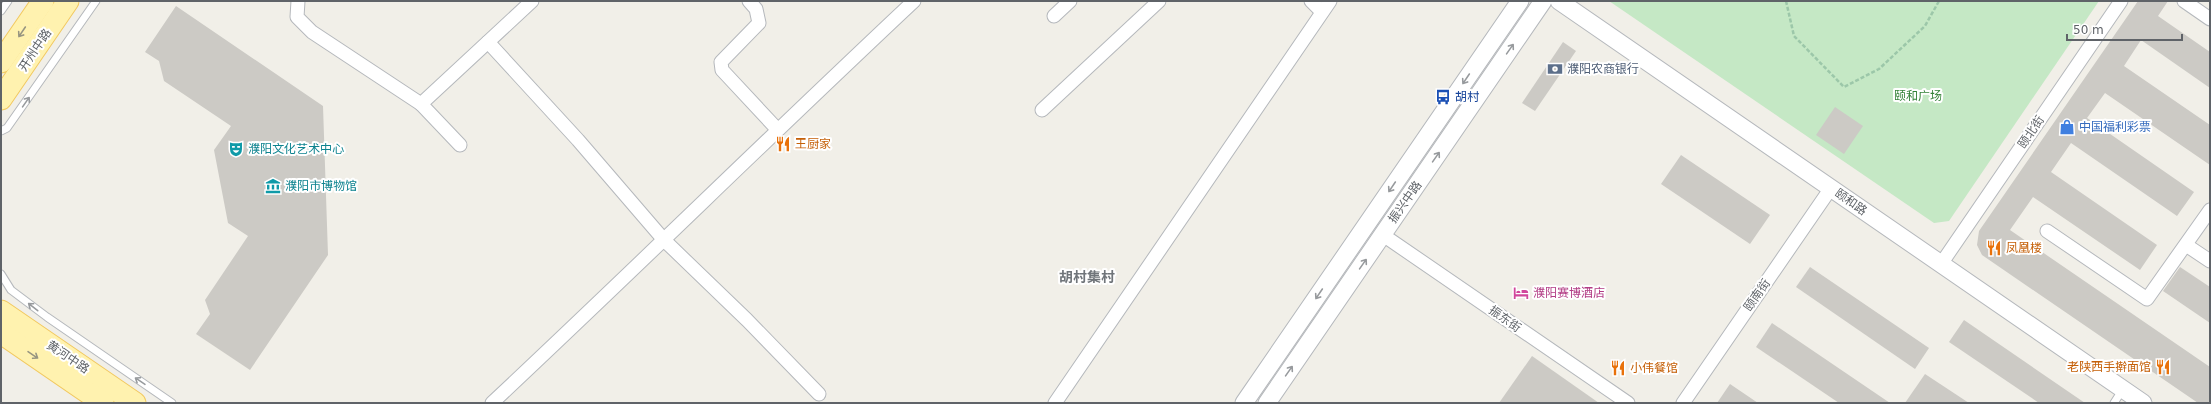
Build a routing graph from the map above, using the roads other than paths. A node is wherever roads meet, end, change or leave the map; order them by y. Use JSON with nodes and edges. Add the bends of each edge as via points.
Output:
{"nodes":[{"id":1,"x":8,"y":1,"type":"edge"},
{"id":2,"x":43,"y":1,"type":"edge"},
{"id":3,"x":68,"y":1,"type":"edge"},
{"id":4,"x":96,"y":1,"type":"edge"},
{"id":5,"x":298,"y":1,"type":"edge"},
{"id":6,"x":532,"y":1,"type":"edge"},
{"id":7,"x":749,"y":1,"type":"edge"},
{"id":8,"x":914,"y":1,"type":"edge"},
{"id":9,"x":1070,"y":1,"type":"edge"},
{"id":10,"x":1159,"y":1,"type":"edge"},
{"id":11,"x":1311,"y":1,"type":"edge"},
{"id":12,"x":1520,"y":1,"type":"edge"},
{"id":13,"x":1543,"y":1,"type":"edge"},
{"id":14,"x":1559,"y":1,"type":"edge"},
{"id":15,"x":2121,"y":1,"type":"edge"},
{"id":16,"x":2184,"y":1,"type":"edge"},
{"id":17,"x":1326,"y":6,"type":"edge"},
{"id":18,"x":1,"y":11,"type":"edge"},
{"id":19,"x":1054,"y":16,"type":"dead end"},
{"id":20,"x":2210,"y":19,"type":"edge"},
{"id":21,"x":488,"y":42,"type":"junction"},
{"id":22,"x":1,"y":62,"type":"edge"},
{"id":23,"x":1,"y":99,"type":"edge"},
{"id":24,"x":421,"y":104,"type":"junction"},
{"id":25,"x":1042,"y":110,"type":"dead end"},
{"id":26,"x":777,"y":129,"type":"junction"},
{"id":27,"x":4,"y":130,"type":"edge"},
{"id":28,"x":1,"y":138,"type":"edge"},
{"id":29,"x":460,"y":145,"type":"dead end"},
{"id":30,"x":1831,"y":188,"type":"junction"},
{"id":31,"x":2210,"y":210,"type":"edge"},
{"id":32,"x":2047,"y":231,"type":"dead end"},
{"id":33,"x":1383,"y":235,"type":"junction"},
{"id":34,"x":664,"y":240,"type":"junction"},
{"id":35,"x":2186,"y":245,"type":"junction"},
{"id":36,"x":2210,"y":261,"type":"edge"},
{"id":37,"x":1941,"y":264,"type":"junction"},
{"id":38,"x":1,"y":274,"type":"edge"},
{"id":39,"x":1,"y":311,"type":"edge"},
{"id":40,"x":1,"y":333,"type":"edge"},
{"id":41,"x":819,"y":394,"type":"dead end"},
{"id":42,"x":2119,"y":396,"type":"edge"},
{"id":43,"x":103,"y":403,"type":"edge"},
{"id":44,"x":135,"y":403,"type":"edge"},
{"id":45,"x":172,"y":403,"type":"edge"},
{"id":46,"x":492,"y":403,"type":"edge"},
{"id":47,"x":1055,"y":403,"type":"edge"},
{"id":48,"x":1244,"y":403,"type":"edge"},
{"id":49,"x":1267,"y":403,"type":"edge"},
{"id":50,"x":1628,"y":403,"type":"edge"},
{"id":51,"x":1683,"y":403,"type":"edge"},
{"id":52,"x":2143,"y":403,"type":"edge"}],
"edges":[{"from":1,"to":18,"type":"lane"},
{"from":2,"to":22,"type":"main road","name":"开州中路","one_way":true},
{"from":3,"to":23,"type":"main road","name":"开州中路"},
{"from":27,"to":4,"type":"lane","one_way":true},
{"from":5,"to":24,"type":"street","via":[[297,17],[312,32]]},
{"from":6,"to":21,"type":"street"},
{"from":7,"to":26,"type":"street","via":[[756,9],[759,23],[721,62],[722,70]]},
{"from":8,"to":26,"type":"street"},
{"from":9,"to":19,"type":"street"},
{"from":10,"to":25,"type":"street"},
{"from":11,"to":17,"type":"street"},
{"from":12,"to":48,"type":"street","name":"振兴中路","one_way":true},
{"from":33,"to":13,"type":"street","name":"振兴中路","one_way":true},
{"from":14,"to":30,"type":"street","name":"颐和路"},
{"from":15,"to":37,"type":"street","name":"颐北街"},
{"from":16,"to":20,"type":"street"},
{"from":17,"to":47,"type":"street"},
{"from":21,"to":24,"type":"street"},
{"from":21,"to":34,"type":"street","via":[[578,140]]},
{"from":24,"to":29,"type":"street"},
{"from":26,"to":34,"type":"street"},
{"from":27,"to":28,"type":"lane"},
{"from":30,"to":37,"type":"street","name":"颐和路"},
{"from":30,"to":51,"type":"street","name":"颐南街"},
{"from":31,"to":35,"type":"street"},
{"from":32,"to":35,"type":"street","via":[[2146,299]]},
{"from":49,"to":33,"type":"street","name":"振兴中路","one_way":true},
{"from":33,"to":50,"type":"street","name":"振东街"},
{"from":34,"to":41,"type":"street"},
{"from":34,"to":46,"type":"street"},
{"from":35,"to":36,"type":"street"},
{"from":37,"to":42,"type":"street","name":"颐和路"},
{"from":45,"to":38,"type":"lane","one_way":true,"via":[[11,290]]},
{"from":39,"to":44,"type":"main road","name":"黄河中路"},
{"from":40,"to":43,"type":"main road","name":"黄河中路","one_way":true},
{"from":42,"to":52,"type":"street","name":"颐和路"}]}
